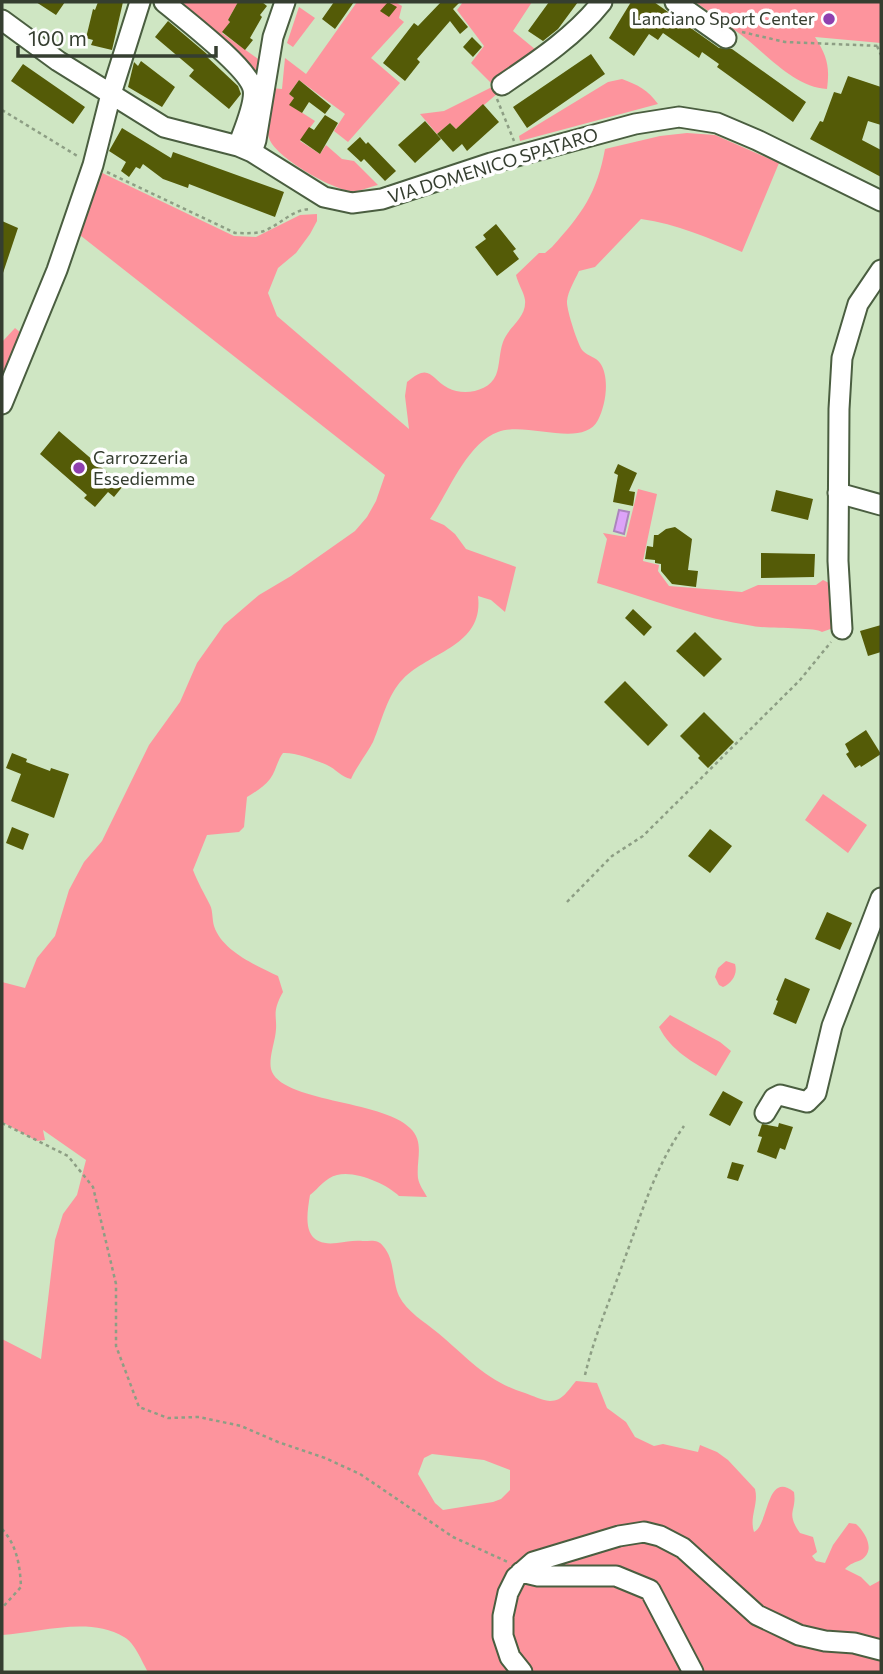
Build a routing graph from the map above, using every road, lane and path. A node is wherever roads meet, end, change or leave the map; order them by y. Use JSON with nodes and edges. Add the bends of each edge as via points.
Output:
{"nodes":[{"id":1,"x":140,"y":2,"type":"edge"},
{"id":2,"x":164,"y":2,"type":"edge"},
{"id":3,"x":285,"y":2,"type":"edge"},
{"id":4,"x":602,"y":2,"type":"edge"},
{"id":5,"x":675,"y":2,"type":"edge"},
{"id":6,"x":2,"y":20,"type":"edge"},
{"id":7,"x":733,"y":35,"type":"joint"},
{"id":8,"x":879,"y":46,"type":"edge"},
{"id":9,"x":881,"y":55,"type":"edge"},
{"id":10,"x":499,"y":91,"type":"joint"},
{"id":11,"x":111,"y":94,"type":"junction"},
{"id":12,"x":2,"y":110,"type":"edge"},
{"id":13,"x":515,"y":142,"type":"dead end"},
{"id":14,"x":245,"y":149,"type":"junction"},
{"id":15,"x":93,"y":166,"type":"junction"},
{"id":16,"x":881,"y":201,"type":"edge"},
{"id":17,"x":881,"y":270,"type":"edge"},
{"id":18,"x":2,"y":404,"type":"edge"},
{"id":19,"x":838,"y":493,"type":"junction"},
{"id":20,"x":881,"y":505,"type":"edge"},
{"id":21,"x":838,"y":634,"type":"joint"},
{"id":22,"x":881,"y":898,"type":"edge"},
{"id":23,"x":567,"y":902,"type":"dead end"},
{"id":24,"x":765,"y":1113,"type":"dead end"},
{"id":25,"x":2,"y":1123,"type":"edge"},
{"id":26,"x":684,"y":1126,"type":"dead end"},
{"id":27,"x":585,"y":1375,"type":"dead end"},
{"id":28,"x":2,"y":1529,"type":"edge"},
{"id":29,"x":518,"y":1574,"type":"junction"},
{"id":30,"x":2,"y":1608,"type":"edge"},
{"id":31,"x":881,"y":1650,"type":"edge"},
{"id":32,"x":522,"y":1672,"type":"edge"},
{"id":33,"x":693,"y":1672,"type":"edge"}],
"edges":[{"from":1,"to":11,"type":"street"},
{"from":2,"to":14,"type":"street","via":[[242,70],[253,89]]},
{"from":3,"to":14,"type":"street","via":[[273,37],[256,141]]},
{"from":4,"to":10,"type":"street","via":[[586,22]]},
{"from":5,"to":7,"type":"street"},
{"from":6,"to":11,"type":"street","name":"VIA DOMENICO SPATARO"},
{"from":7,"to":8,"type":"path"},
{"from":8,"to":9,"type":"path"},
{"from":10,"to":13,"type":"path"},
{"from":11,"to":14,"type":"street","name":"VIA DOMENICO SPATARO","via":[[164,127]]},
{"from":11,"to":15,"type":"street"},
{"from":12,"to":15,"type":"path"},
{"from":14,"to":16,"type":"street","name":"VIA DOMENICO SPATARO","via":[[324,197],[352,203],[382,199],[491,163],[635,124],[679,117],[717,123]]},
{"from":15,"to":18,"type":"street","via":[[57,270]]},
{"from":17,"to":19,"type":"street","via":[[858,304],[842,358]]},
{"from":19,"to":20,"type":"street"},
{"from":19,"to":21,"type":"street"},
{"from":21,"to":23,"type":"path","via":[[800,680],[643,836],[612,856]]},
{"from":22,"to":24,"type":"street","via":[[832,1026],[816,1093],[807,1102],[780,1095]]},
{"from":25,"to":29,"type":"path","via":[[68,1156],[93,1187],[116,1284],[116,1346],[139,1407],[169,1418],[199,1417],[241,1426],[325,1458],[360,1474],[453,1537],[510,1563]]},
{"from":26,"to":27,"type":"path","via":[[643,1207]]},
{"from":28,"to":30,"type":"path","via":[[20,1563],[21,1587]]},
{"from":29,"to":31,"type":"street","via":[[533,1562],[644,1532],[683,1548],[757,1615],[799,1635]]},
{"from":29,"to":32,"type":"street","via":[[508,1593],[503,1636],[510,1657]]},
{"from":29,"to":33,"type":"street","via":[[616,1576],[650,1590]]}]}
